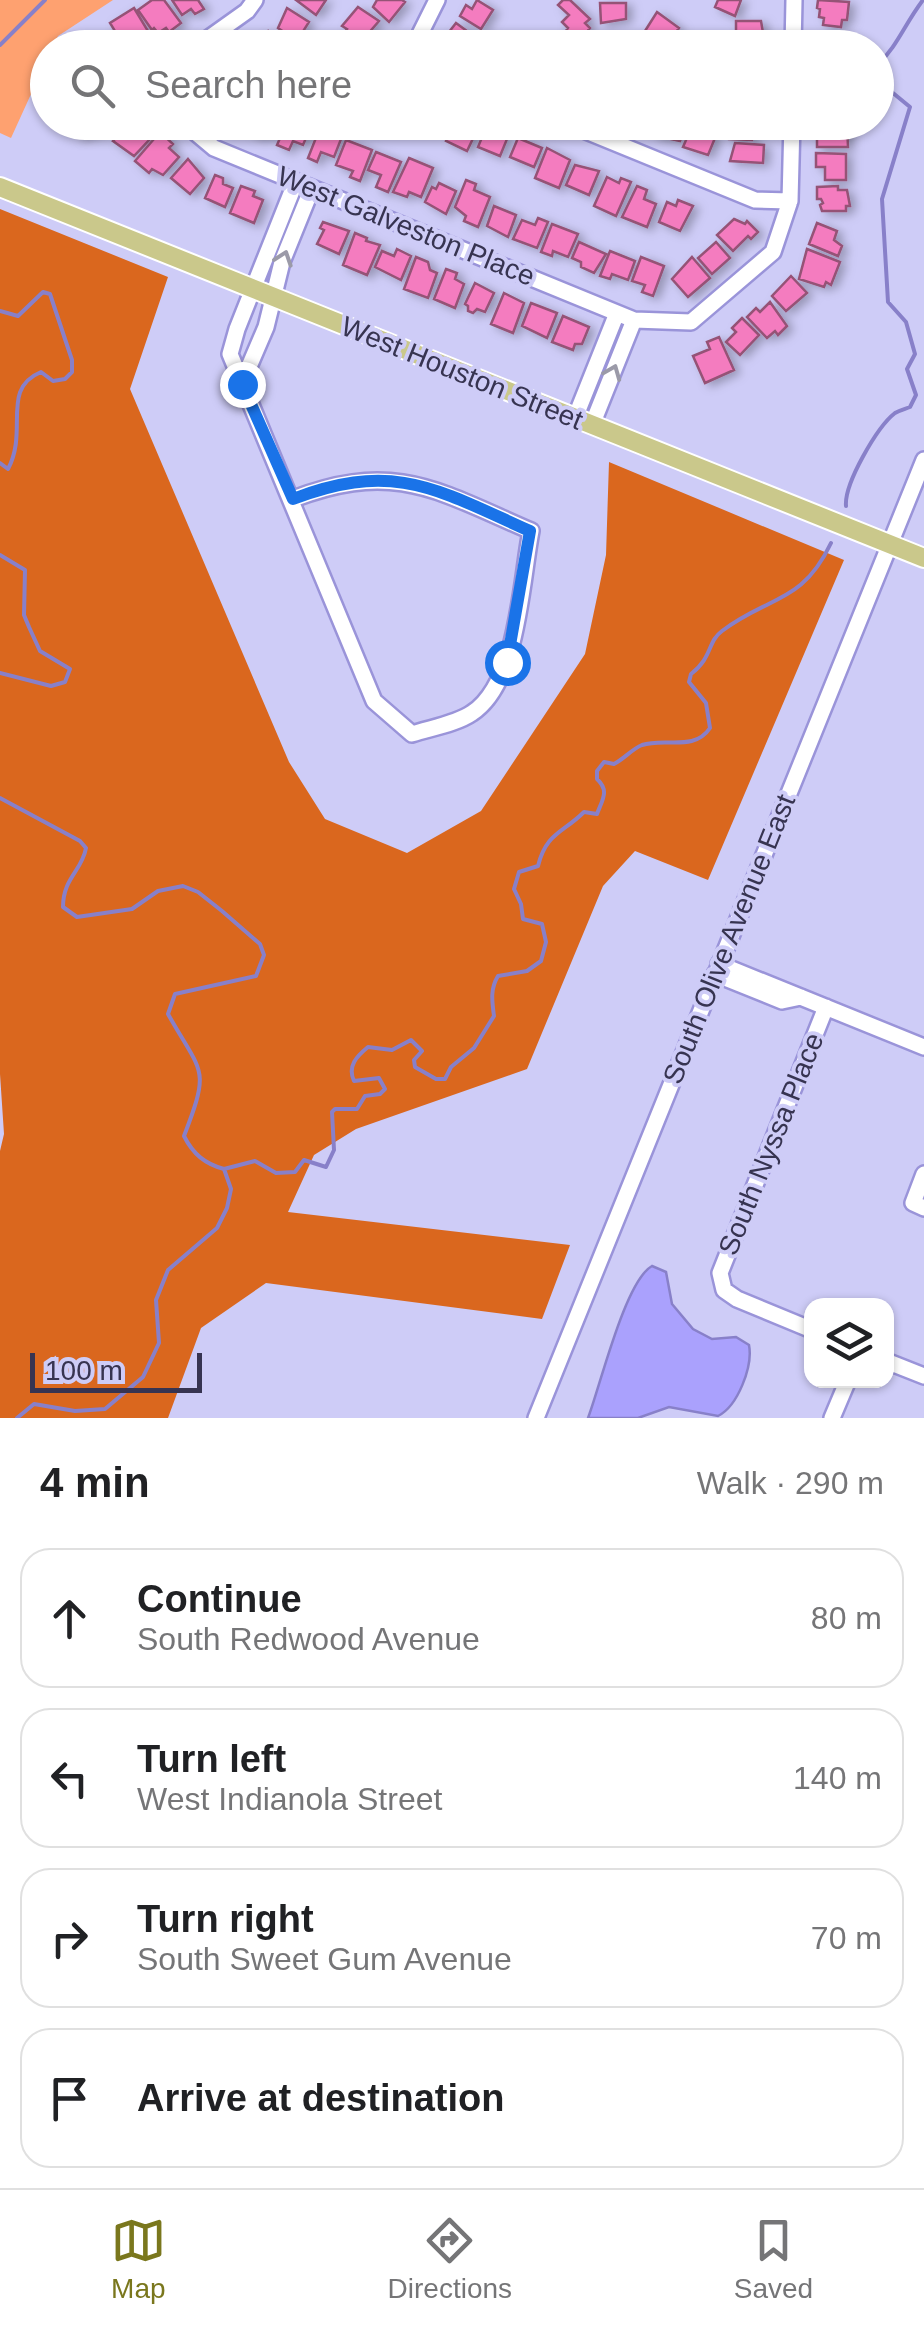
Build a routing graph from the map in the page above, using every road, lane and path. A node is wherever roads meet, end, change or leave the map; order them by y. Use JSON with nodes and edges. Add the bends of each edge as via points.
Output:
{"nodes":[{"id":1,"x":255,"y":0,"type":"edge"},
{"id":2,"x":438,"y":0,"type":"edge"},
{"id":3,"x":794,"y":0,"type":"edge"},
{"id":4,"x":222,"y":30,"type":"edge"},
{"id":5,"x":422,"y":30,"type":"edge"},
{"id":6,"x":793,"y":30,"type":"edge"},
{"id":7,"x":204,"y":140,"type":"edge"},
{"id":8,"x":618,"y":140,"type":"edge"},
{"id":9,"x":792,"y":140,"type":"edge"},
{"id":10,"x":296,"y":181,"type":"junction"},
{"id":11,"x":0,"y":186,"type":"edge"},
{"id":12,"x":312,"y":188,"type":"junction"},
{"id":13,"x":790,"y":200,"type":"junction"},
{"id":14,"x":253,"y":289,"type":"junction"},
{"id":15,"x":273,"y":297,"type":"junction"},
{"id":16,"x":617,"y":313,"type":"junction"},
{"id":17,"x":634,"y":320,"type":"junction"},
{"id":18,"x":242,"y":384,"type":"junction"},
{"id":19,"x":583,"y":421,"type":"junction"},
{"id":20,"x":924,"y":460,"type":"edge"},
{"id":21,"x":293,"y":499,"type":"junction"},
{"id":22,"x":890,"y":544,"type":"junction"},
{"id":23,"x":924,"y":558,"type":"edge"},
{"id":24,"x":717,"y":969,"type":"junction"},
{"id":25,"x":826,"y":1007,"type":"junction"},
{"id":26,"x":924,"y":1047,"type":"edge"},
{"id":27,"x":924,"y":1174,"type":"edge"},
{"id":28,"x":918,"y":1206,"type":"edge"},
{"id":29,"x":804,"y":1327,"type":"edge"},
{"id":30,"x":894,"y":1364,"type":"edge"},
{"id":31,"x":924,"y":1376,"type":"edge"},
{"id":32,"x":845,"y":1388,"type":"edge"},
{"id":33,"x":536,"y":1418,"type":"edge"},
{"id":34,"x":832,"y":1418,"type":"edge"}],
"edges":[{"from":1,"to":4,"type":"street"},
{"from":2,"to":5,"type":"street"},
{"from":3,"to":6,"type":"street"},
{"from":7,"to":10,"type":"street","name":"West Galveston Place"},
{"from":8,"to":13,"type":"street","via":[[755,200]]},
{"from":9,"to":13,"type":"street"},
{"from":10,"to":12,"type":"street","name":"West Galveston Place"},
{"from":10,"to":14,"type":"street"},
{"from":11,"to":14,"type":"main road","name":"West Houston Street"},
{"from":15,"to":12,"type":"street","one_way":true},
{"from":12,"to":16,"type":"street","name":"West Galveston Place"},
{"from":13,"to":17,"type":"street","via":[[773,252],[691,322]]},
{"from":14,"to":15,"type":"main road","name":"West Houston Street"},
{"from":14,"to":18,"type":"street","via":[[230,354]]},
{"from":15,"to":18,"type":"street"},
{"from":15,"to":19,"type":"main road","name":"West Houston Street"},
{"from":16,"to":17,"type":"street","name":"West Galveston Place"},
{"from":16,"to":19,"type":"street"},
{"from":19,"to":17,"type":"street","one_way":true},
{"from":18,"to":21,"type":"street"},
{"from":19,"to":22,"type":"main road","name":"West Houston Street"},
{"from":20,"to":22,"type":"street","name":"South Olive Avenue East"},
{"from":21,"to":21,"type":"street","via":[[374,701],[412,734],[471,714],[492,694],[507,662],[530,531],[430,487],[388,479],[332,484]]},
{"from":22,"to":23,"type":"main road","name":"West Houston Street"},
{"from":22,"to":24,"type":"street","name":"South Olive Avenue East"},
{"from":24,"to":25,"type":"street","via":[[782,1001],[802,997]]},
{"from":24,"to":33,"type":"street","name":"South Olive Avenue East"},
{"from":25,"to":26,"type":"street"},
{"from":25,"to":29,"type":"street","name":"South Nyssa Place","via":[[721,1264],[724,1290],[737,1300]]},
{"from":27,"to":28,"type":"street"},
{"from":30,"to":31,"type":"street"},
{"from":32,"to":34,"type":"street"}]}
